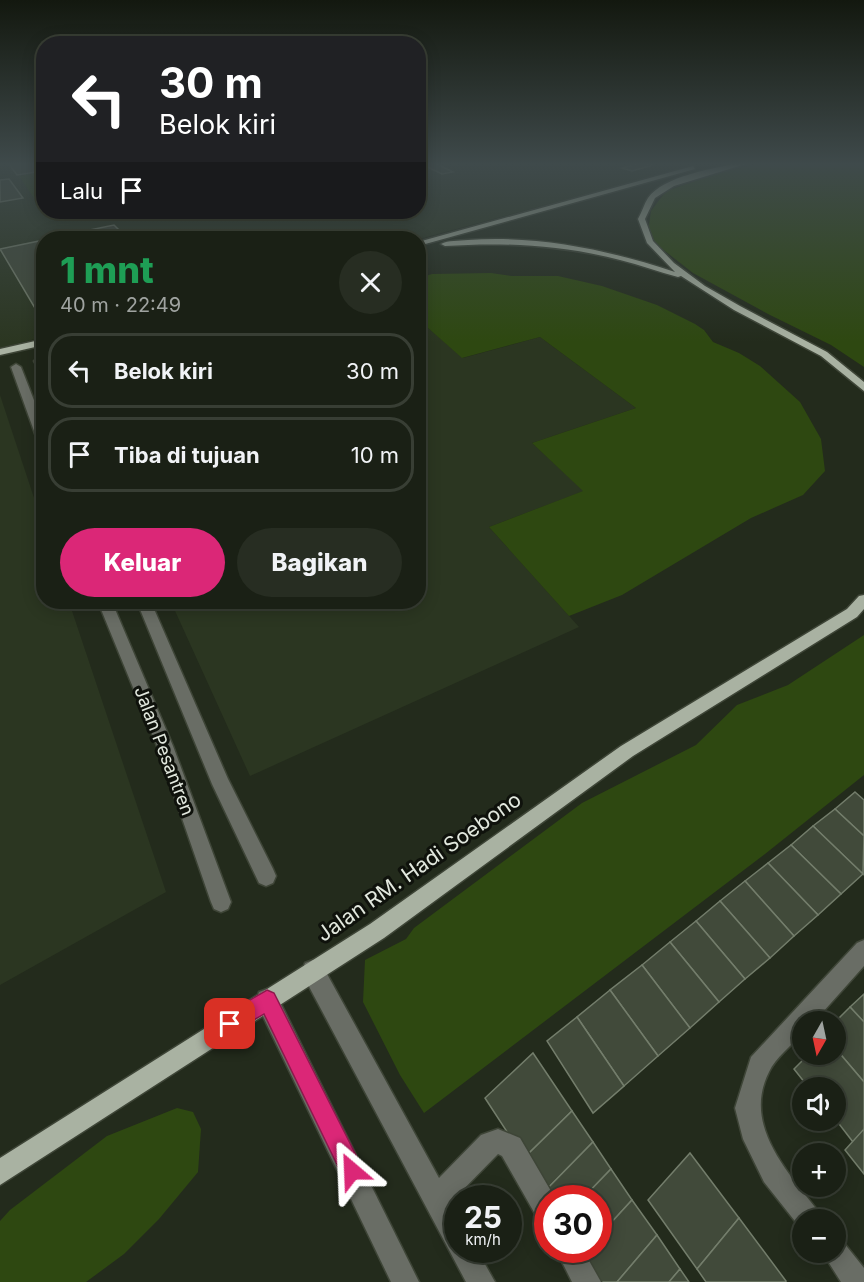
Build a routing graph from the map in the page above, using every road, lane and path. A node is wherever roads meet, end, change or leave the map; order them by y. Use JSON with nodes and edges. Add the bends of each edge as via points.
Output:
{"nodes":[{"id":1,"x":497,"y":223,"type":"edge"},
{"id":2,"x":643,"y":223,"type":"edge"},
{"id":3,"x":426,"y":243,"type":"edge"},
{"id":4,"x":426,"y":244,"type":"edge"},
{"id":5,"x":689,"y":279,"type":"junction"},
{"id":6,"x":36,"y":344,"type":"edge"},
{"id":7,"x":0,"y":352,"type":"edge"},
{"id":8,"x":16,"y":367,"type":"dead end"},
{"id":9,"x":864,"y":388,"type":"edge"},
{"id":10,"x":36,"y":420,"type":"edge"},
{"id":11,"x":864,"y":600,"type":"edge"},
{"id":12,"x":108,"y":609,"type":"edge"},
{"id":13,"x":147,"y":609,"type":"edge"},
{"id":14,"x":266,"y":876,"type":"dead end"},
{"id":15,"x":221,"y":902,"type":"dead end"},
{"id":16,"x":864,"y":950,"type":"edge"},
{"id":17,"x":313,"y":970,"type":"junction"},
{"id":18,"x":267,"y":1000,"type":"junction"},
{"id":19,"x":0,"y":1173,"type":"edge"},
{"id":20,"x":534,"y":1187,"type":"edge"},
{"id":21,"x":436,"y":1199,"type":"junction"},
{"id":22,"x":801,"y":1209,"type":"edge"},
{"id":23,"x":444,"y":1214,"type":"edge"},
{"id":24,"x":470,"y":1263,"type":"edge"},
{"id":25,"x":576,"y":1263,"type":"edge"},
{"id":26,"x":843,"y":1263,"type":"edge"},
{"id":27,"x":405,"y":1282,"type":"edge"},
{"id":28,"x":481,"y":1282,"type":"edge"},
{"id":29,"x":587,"y":1282,"type":"edge"},
{"id":30,"x":858,"y":1282,"type":"edge"}],
"edges":[{"from":1,"to":3,"type":"main road"},
{"from":2,"to":5,"type":"main road","via":[[651,245]]},
{"from":4,"to":5,"type":"main road","via":[[504,242],[562,246],[615,255]]},
{"from":5,"to":9,"type":"main road","via":[[821,351]]},
{"from":6,"to":7,"type":"main road"},
{"from":8,"to":10,"type":"street"},
{"from":11,"to":17,"type":"main road","name":"Jalan RM. Hadi Soebono","via":[[852,613],[627,751],[377,931]]},
{"from":12,"to":15,"type":"street","name":"Jalan Pesantren","via":[[165,746]]},
{"from":13,"to":14,"type":"street","name":"Jalan Pesantren","via":[[221,783]]},
{"from":16,"to":22,"type":"street","via":[[759,1065],[747,1108],[755,1139],[773,1173]]},
{"from":17,"to":18,"type":"main road","name":"Jalan RM. Hadi Soebono"},
{"from":17,"to":21,"type":"street"},
{"from":18,"to":19,"type":"main road","name":"Jalan RM. Hadi Soebono"},
{"from":18,"to":27,"type":"street"},
{"from":20,"to":21,"type":"street","via":[[511,1147],[498,1141],[490,1144]]},
{"from":21,"to":23,"type":"street"},
{"from":24,"to":28,"type":"street"},
{"from":25,"to":29,"type":"street"},
{"from":26,"to":30,"type":"street"}]}
